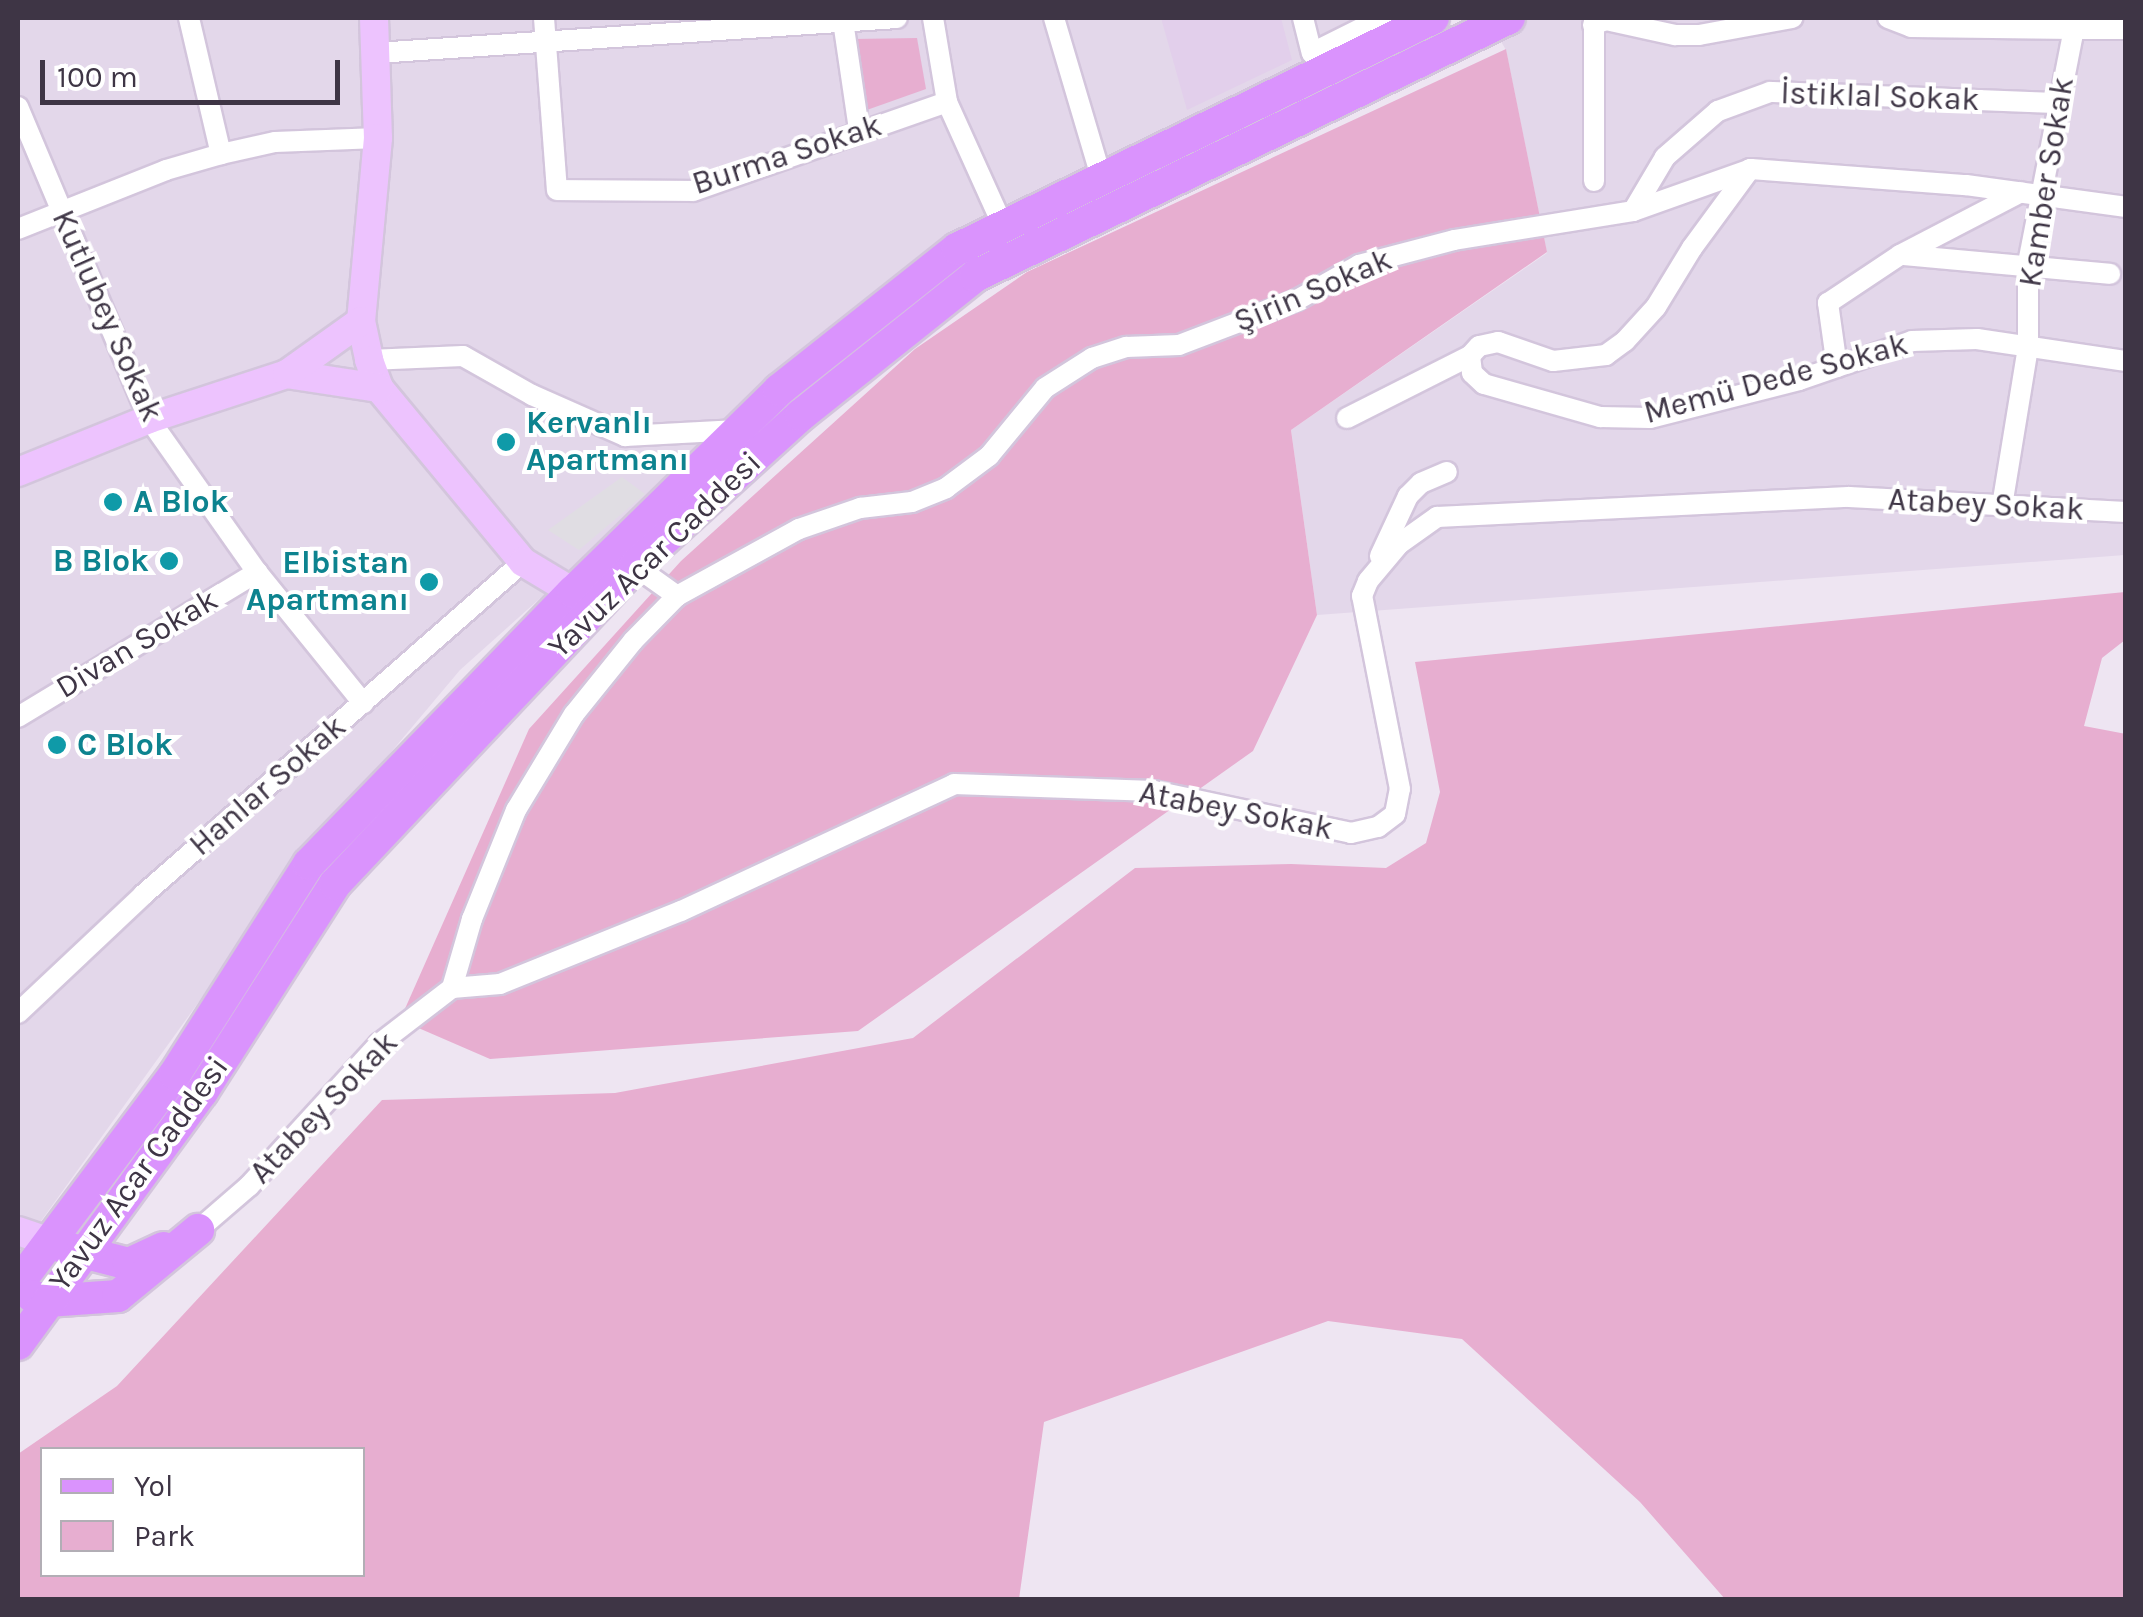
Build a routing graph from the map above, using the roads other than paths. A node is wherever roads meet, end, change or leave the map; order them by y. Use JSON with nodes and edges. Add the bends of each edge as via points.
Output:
{"nodes":[{"id":1,"x":190,"y":18,"type":"edge"},
{"id":2,"x":374,"y":18,"type":"edge"},
{"id":3,"x":897,"y":18,"type":"edge"},
{"id":4,"x":933,"y":18,"type":"edge"},
{"id":5,"x":1054,"y":18,"type":"edge"},
{"id":6,"x":1303,"y":18,"type":"edge"},
{"id":7,"x":1382,"y":18,"type":"edge"},
{"id":8,"x":1432,"y":18,"type":"edge"},
{"id":9,"x":1509,"y":18,"type":"edge"},
{"id":10,"x":1792,"y":18,"type":"edge"},
{"id":11,"x":1888,"y":18,"type":"edge"},
{"id":12,"x":843,"y":21,"type":"junction"},
{"id":13,"x":1593,"y":21,"type":"edge"},
{"id":14,"x":545,"y":28,"type":"edge"},
{"id":15,"x":2074,"y":29,"type":"junction"},
{"id":16,"x":2126,"y":29,"type":"edge"},
{"id":17,"x":376,"y":53,"type":"junction"},
{"id":18,"x":947,"y":102,"type":"junction"},
{"id":19,"x":2058,"y":103,"type":"junction"},
{"id":20,"x":18,"y":107,"type":"edge"},
{"id":21,"x":859,"y":130,"type":"junction"},
{"id":22,"x":378,"y":138,"type":"junction"},
{"id":23,"x":221,"y":154,"type":"junction"},
{"id":24,"x":1750,"y":168,"type":"junction"},
{"id":25,"x":1101,"y":176,"type":"junction"},
{"id":26,"x":1594,"y":180,"type":"dead end"},
{"id":27,"x":2030,"y":193,"type":"junction"},
{"id":28,"x":2126,"y":207,"type":"edge"},
{"id":29,"x":1632,"y":210,"type":"junction"},
{"id":30,"x":59,"y":211,"type":"junction"},
{"id":31,"x":1003,"y":226,"type":"junction"},
{"id":32,"x":18,"y":229,"type":"edge"},
{"id":33,"x":1900,"y":255,"type":"junction"},
{"id":34,"x":2028,"y":264,"type":"junction"},
{"id":35,"x":2110,"y":274,"type":"dead end"},
{"id":36,"x":361,"y":321,"type":"junction"},
{"id":37,"x":2028,"y":348,"type":"junction"},
{"id":38,"x":1470,"y":356,"type":"junction"},
{"id":39,"x":369,"y":360,"type":"junction"},
{"id":40,"x":2126,"y":361,"type":"edge"},
{"id":41,"x":1837,"y":367,"type":"junction"},
{"id":42,"x":287,"y":374,"type":"junction"},
{"id":43,"x":379,"y":388,"type":"junction"},
{"id":44,"x":1346,"y":418,"type":"dead end"},
{"id":45,"x":150,"y":419,"type":"junction"},
{"id":46,"x":738,"y":430,"type":"junction"},
{"id":47,"x":18,"y":472,"type":"edge"},
{"id":48,"x":1448,"y":472,"type":"dead end"},
{"id":49,"x":2002,"y":506,"type":"junction"},
{"id":50,"x":2126,"y":512,"type":"edge"},
{"id":51,"x":523,"y":562,"type":"junction"},
{"id":52,"x":636,"y":566,"type":"junction"},
{"id":53,"x":257,"y":572,"type":"junction"},
{"id":54,"x":1368,"y":581,"type":"junction"},
{"id":55,"x":573,"y":592,"type":"junction"},
{"id":56,"x":677,"y":596,"type":"junction"},
{"id":57,"x":363,"y":703,"type":"junction"},
{"id":58,"x":18,"y":717,"type":"edge"},
{"id":59,"x":452,"y":988,"type":"junction"},
{"id":60,"x":18,"y":1013,"type":"edge"},
{"id":61,"x":198,"y":1230,"type":"junction"},
{"id":62,"x":32,"y":1236,"type":"edge"},
{"id":63,"x":80,"y":1253,"type":"junction"},
{"id":64,"x":18,"y":1284,"type":"edge"},
{"id":65,"x":32,"y":1296,"type":"edge"},
{"id":66,"x":18,"y":1344,"type":"edge"}],
"edges":[{"from":1,"to":23,"type":"street"},
{"from":2,"to":17,"type":"main road"},
{"from":3,"to":12,"type":"street"},
{"from":4,"to":18,"type":"street"},
{"from":5,"to":25,"type":"street"},
{"from":6,"to":7,"type":"street","via":[[1312,53]]},
{"from":8,"to":25,"type":"main road","name":"Yavuz Acar Caddesi"},
{"from":9,"to":52,"type":"main road","name":"Yavuz Acar Caddesi","via":[[975,276],[801,415]]},
{"from":10,"to":13,"type":"street","via":[[1698,35]]},
{"from":11,"to":15,"type":"street","via":[[1910,28]]},
{"from":12,"to":14,"type":"street"},
{"from":12,"to":21,"type":"street"},
{"from":13,"to":26,"type":"street"},
{"from":14,"to":17,"type":"street"},
{"from":14,"to":21,"type":"street","name":"Burma Sokak","via":[[557,190],[694,191]]},
{"from":15,"to":16,"type":"street"},
{"from":15,"to":19,"type":"street","name":"Kamber Sokak"},
{"from":17,"to":22,"type":"main road"},
{"from":18,"to":21,"type":"street","name":"Burma Sokak"},
{"from":18,"to":31,"type":"street"},
{"from":19,"to":27,"type":"street","name":"Kamber Sokak"},
{"from":19,"to":29,"type":"street","name":"İstiklal Sokak","via":[[1770,92],[1718,111],[1665,156]]},
{"from":20,"to":30,"type":"street","name":"Kutlubey Sokak"},
{"from":22,"to":23,"type":"street","via":[[275,142]]},
{"from":22,"to":36,"type":"main road"},
{"from":23,"to":30,"type":"street"},
{"from":24,"to":27,"type":"street","name":"Şirin Sokak"},
{"from":24,"to":29,"type":"street","name":"Şirin Sokak"},
{"from":24,"to":38,"type":"street","via":[[1656,308],[1606,355],[1553,361],[1498,342]]},
{"from":25,"to":31,"type":"main road","name":"Yavuz Acar Caddesi"},
{"from":27,"to":28,"type":"street","name":"Şirin Sokak"},
{"from":27,"to":33,"type":"street"},
{"from":27,"to":34,"type":"street","name":"Kamber Sokak"},
{"from":29,"to":56,"type":"street","name":"Şirin Sokak","via":[[1454,240],[1359,265],[1297,300],[1179,346],[1126,347],[1092,358],[1045,388],[989,456],[946,488],[799,529]]},
{"from":30,"to":32,"type":"street"},
{"from":30,"to":45,"type":"street","name":"Kutlubey Sokak"},
{"from":31,"to":46,"type":"main road","name":"Yavuz Acar Caddesi","via":[[957,249]]},
{"from":33,"to":34,"type":"street"},
{"from":33,"to":41,"type":"street","via":[[1828,304]]},
{"from":34,"to":35,"type":"street"},
{"from":34,"to":37,"type":"street","name":"Kamber Sokak"},
{"from":36,"to":39,"type":"main road"},
{"from":36,"to":42,"type":"main road"},
{"from":37,"to":40,"type":"street","name":"Memü Dede Sokak"},
{"from":37,"to":41,"type":"street","name":"Memü Dede Sokak","via":[[1977,339],[1912,342]]},
{"from":37,"to":49,"type":"street","name":"Kamber Sokak"},
{"from":38,"to":41,"type":"street","name":"Memü Dede Sokak","via":[[1472,373],[1484,384],[1600,417],[1650,418]]},
{"from":38,"to":44,"type":"street"},
{"from":39,"to":43,"type":"main road"},
{"from":39,"to":46,"type":"street","via":[[463,356],[625,436]]},
{"from":42,"to":43,"type":"main road"},
{"from":42,"to":45,"type":"main road"},
{"from":43,"to":51,"type":"main road"},
{"from":45,"to":47,"type":"main road"},
{"from":45,"to":53,"type":"street","name":"Kutlubey Sokak"},
{"from":46,"to":55,"type":"main road","name":"Yavuz Acar Caddesi"},
{"from":48,"to":54,"type":"street","via":[[1408,496]]},
{"from":49,"to":50,"type":"street","name":"Atabey Sokak"},
{"from":49,"to":54,"type":"street","name":"Atabey Sokak","via":[[1849,496],[1437,517],[1399,544]]},
{"from":51,"to":55,"type":"main road"},
{"from":51,"to":57,"type":"street","name":"Hanlar Sokak"},
{"from":52,"to":56,"type":"street"},
{"from":52,"to":63,"type":"main road","name":"Yavuz Acar Caddesi","via":[[336,884],[202,1092]]},
{"from":53,"to":57,"type":"street","name":"Kutlubey Sokak"},
{"from":53,"to":58,"type":"street","name":"Divan Sokak"},
{"from":54,"to":59,"type":"street","name":"Atabey Sokak","via":[[1362,596],[1366,633],[1400,788],[1395,814],[1378,827],[1351,833],[1154,791],[954,784],[681,912],[500,984]]},
{"from":55,"to":62,"type":"main road","name":"Yavuz Acar Caddesi","via":[[309,864],[175,1074]]},
{"from":56,"to":59,"type":"street","via":[[574,714],[516,810]]},
{"from":57,"to":60,"type":"street","name":"Hanlar Sokak"},
{"from":59,"to":61,"type":"street","name":"Atabey Sokak","via":[[379,1044],[249,1186]]},
{"from":61,"to":63,"type":"main road","via":[[129,1264]]},
{"from":61,"to":65,"type":"main road","via":[[118,1296]]},
{"from":62,"to":63,"type":"main road"},
{"from":62,"to":64,"type":"main road","name":"Yavuz Acar Caddesi"},
{"from":63,"to":65,"type":"main road","name":"Yavuz Acar Caddesi"},
{"from":65,"to":66,"type":"main road","name":"Yavuz Acar Caddesi"}]}
